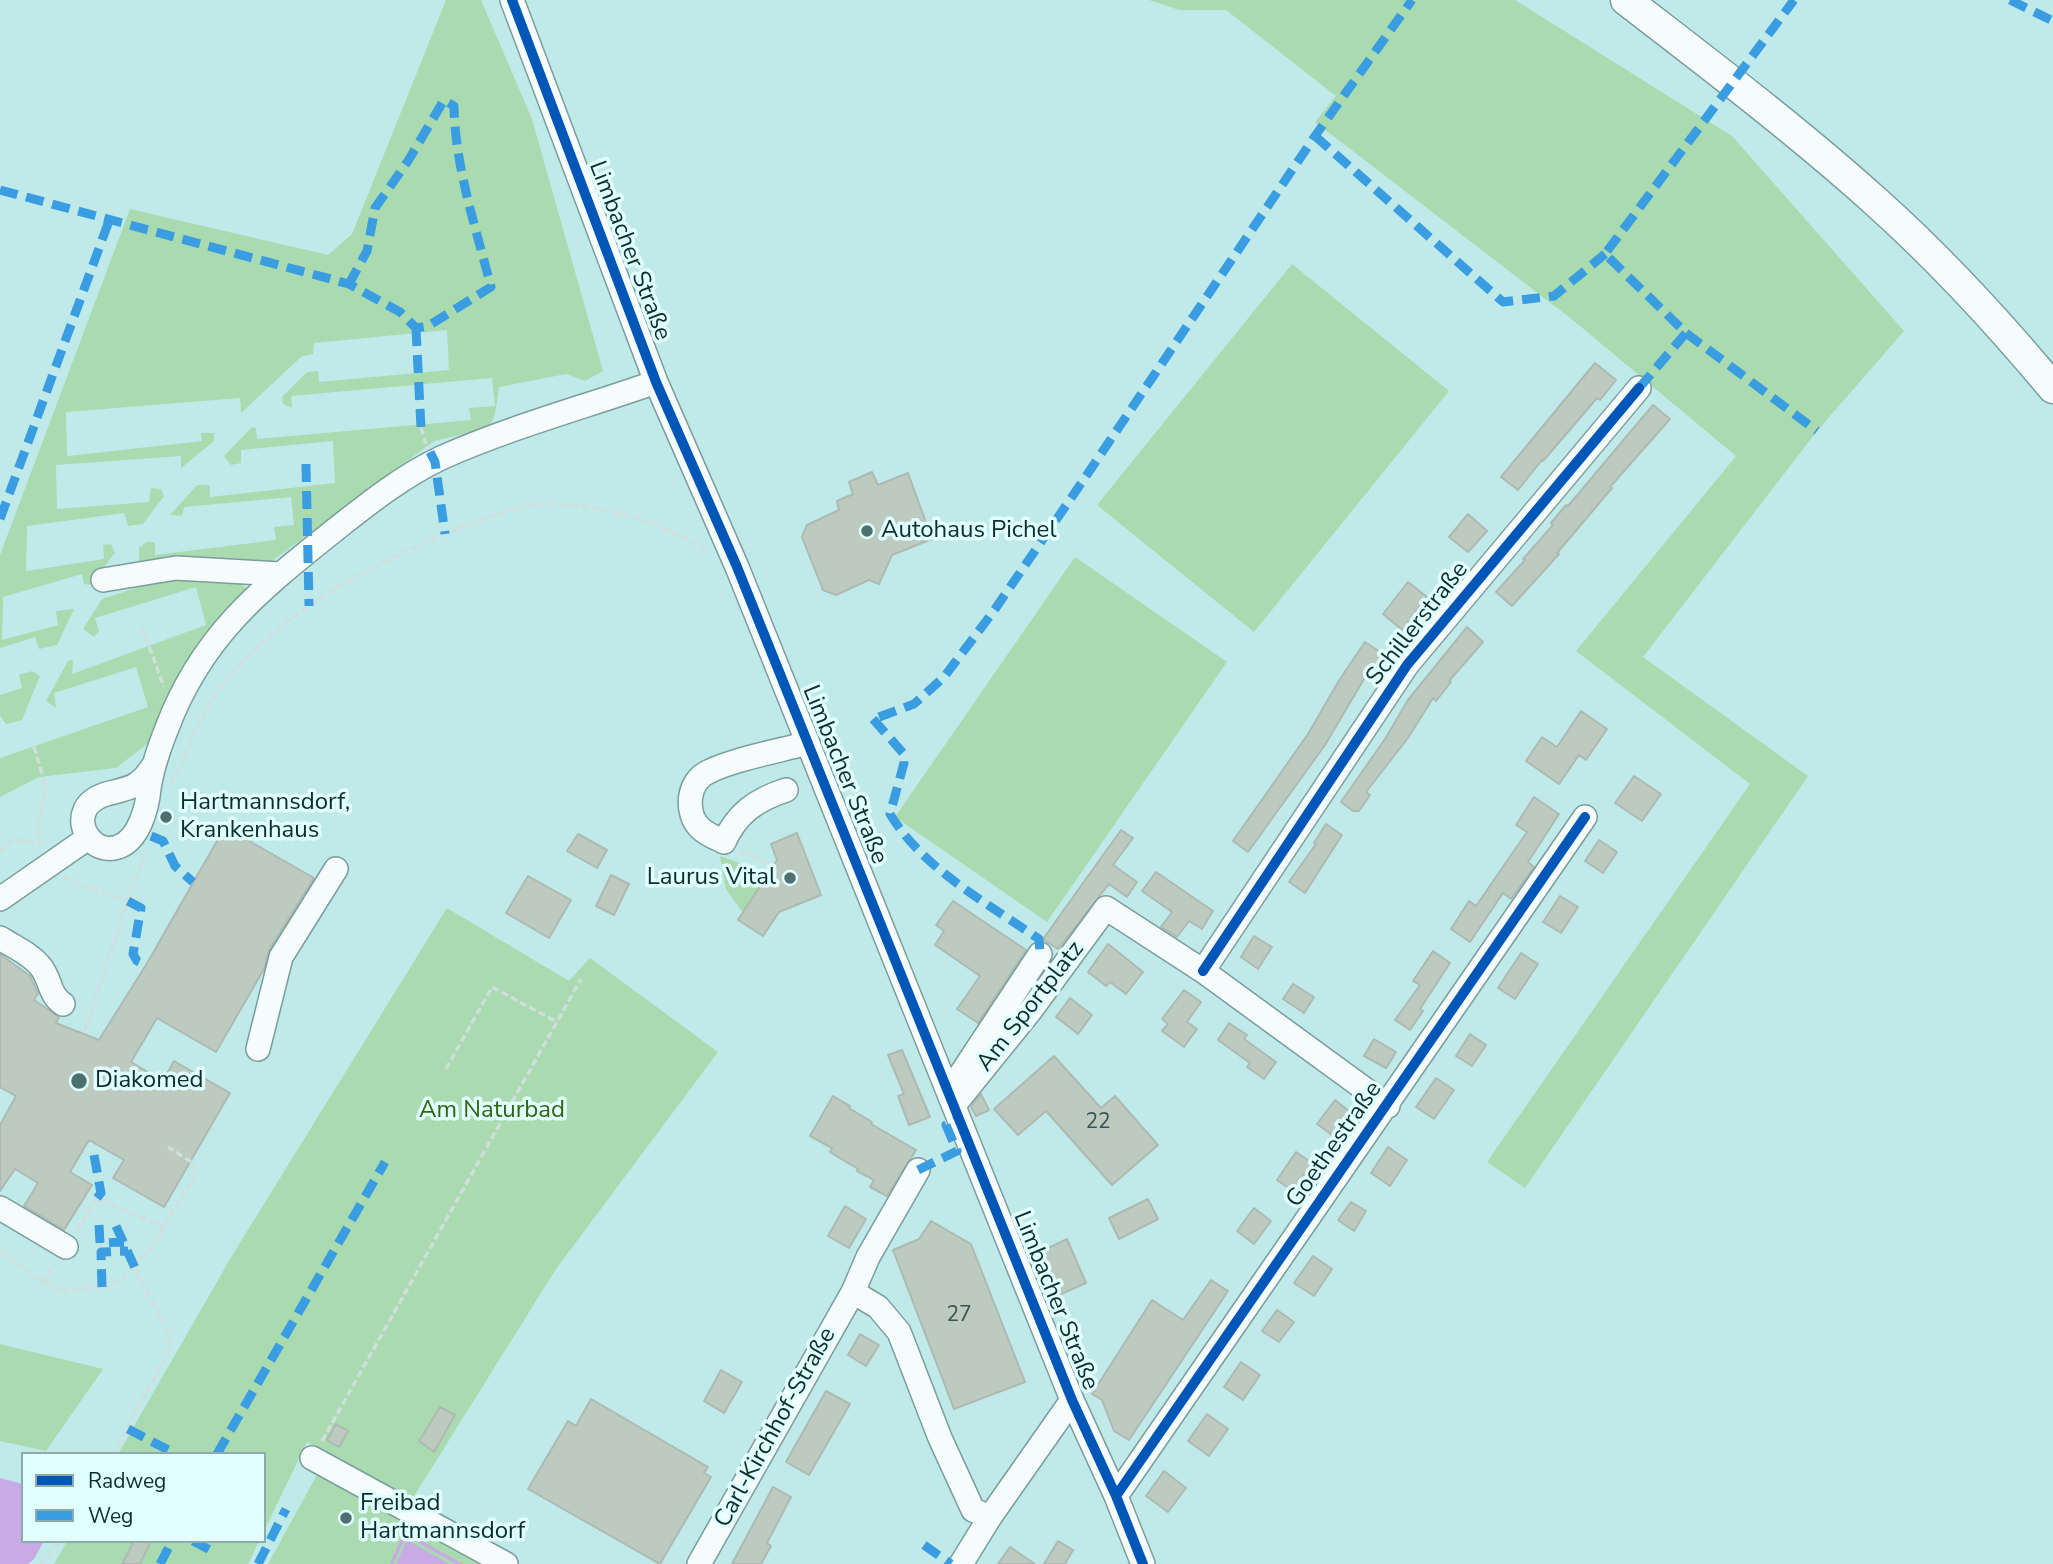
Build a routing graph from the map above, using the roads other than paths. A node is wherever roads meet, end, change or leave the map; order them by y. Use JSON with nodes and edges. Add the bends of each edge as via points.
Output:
{"nodes":[{"id":1,"x":512,"y":0,"type":"edge"},
{"id":2,"x":1626,"y":0,"type":"edge"},
{"id":3,"x":656,"y":382,"type":"junction"},
{"id":4,"x":1639,"y":388,"type":"dead end"},
{"id":5,"x":2053,"y":388,"type":"edge"},
{"id":6,"x":280,"y":574,"type":"junction"},
{"id":7,"x":103,"y":580,"type":"dead end"},
{"id":8,"x":808,"y":743,"type":"junction"},
{"id":9,"x":153,"y":766,"type":"junction"},
{"id":10,"x":786,"y":790,"type":"dead end"},
{"id":11,"x":1585,"y":817,"type":"dead end"},
{"id":12,"x":88,"y":838,"type":"junction"},
{"id":13,"x":336,"y":869,"type":"dead end"},
{"id":14,"x":0,"y":898,"type":"edge"},
{"id":15,"x":0,"y":938,"type":"edge"},
{"id":16,"x":1040,"y":954,"type":"dead end"},
{"id":17,"x":1203,"y":971,"type":"junction"},
{"id":18,"x":64,"y":1004,"type":"dead end"},
{"id":19,"x":258,"y":1049,"type":"dead end"},
{"id":20,"x":952,"y":1098,"type":"junction"},
{"id":21,"x":1388,"y":1106,"type":"junction"},
{"id":22,"x":918,"y":1170,"type":"dead end"},
{"id":23,"x":0,"y":1208,"type":"edge"},
{"id":24,"x":66,"y":1247,"type":"road end"},
{"id":25,"x":853,"y":1292,"type":"junction"},
{"id":26,"x":1072,"y":1399,"type":"junction"},
{"id":27,"x":312,"y":1458,"type":"road end"},
{"id":28,"x":1116,"y":1496,"type":"junction"},
{"id":29,"x":990,"y":1517,"type":"junction"},
{"id":30,"x":506,"y":1564,"type":"edge"},
{"id":31,"x":699,"y":1564,"type":"edge"},
{"id":32,"x":961,"y":1564,"type":"edge"},
{"id":33,"x":1143,"y":1564,"type":"edge"}],
"edges":[{"from":1,"to":3,"type":"street","name":"Limbacher Straße"},
{"from":2,"to":5,"type":"main road","via":[[1874,200],[1933,256]]},
{"from":3,"to":6,"type":"street","via":[[440,459],[374,499]]},
{"from":3,"to":8,"type":"street","name":"Limbacher Straße"},
{"from":4,"to":17,"type":"street","name":"Schillerstraße","via":[[1407,665]]},
{"from":6,"to":7,"type":"street","via":[[176,568]]},
{"from":6,"to":9,"type":"street","via":[[204,654],[183,688]]},
{"from":8,"to":10,"type":"street","via":[[705,772],[689,800],[692,818],[723,842],[746,809]]},
{"from":8,"to":20,"type":"street","name":"Limbacher Straße"},
{"from":9,"to":12,"type":"street","via":[[138,785],[89,804],[82,821]]},
{"from":9,"to":12,"type":"street","via":[[146,807],[130,839],[113,849]]},
{"from":11,"to":21,"type":"street","name":"Goethestraße"},
{"from":12,"to":14,"type":"street"},
{"from":13,"to":19,"type":"street","via":[[281,957]]},
{"from":15,"to":18,"type":"street","via":[[34,959],[54,997]]},
{"from":16,"to":20,"type":"street"},
{"from":17,"to":20,"type":"street","name":"Am Sportplatz","via":[[1106,908],[1031,1010]]},
{"from":17,"to":21,"type":"street"},
{"from":20,"to":26,"type":"street","name":"Limbacher Straße"},
{"from":21,"to":28,"type":"street","name":"Goethestraße"},
{"from":22,"to":25,"type":"street","name":"Carl-Kirchhof-Straße"},
{"from":23,"to":24,"type":"street"},
{"from":25,"to":29,"type":"street","via":[[878,1307],[899,1332],[973,1510]]},
{"from":25,"to":31,"type":"street","name":"Carl-Kirchhof-Straße"},
{"from":26,"to":28,"type":"street","name":"Limbacher Straße"},
{"from":26,"to":29,"type":"street"},
{"from":27,"to":30,"type":"street"},
{"from":28,"to":33,"type":"street","name":"Limbacher Straße"},
{"from":29,"to":32,"type":"street"}]}
